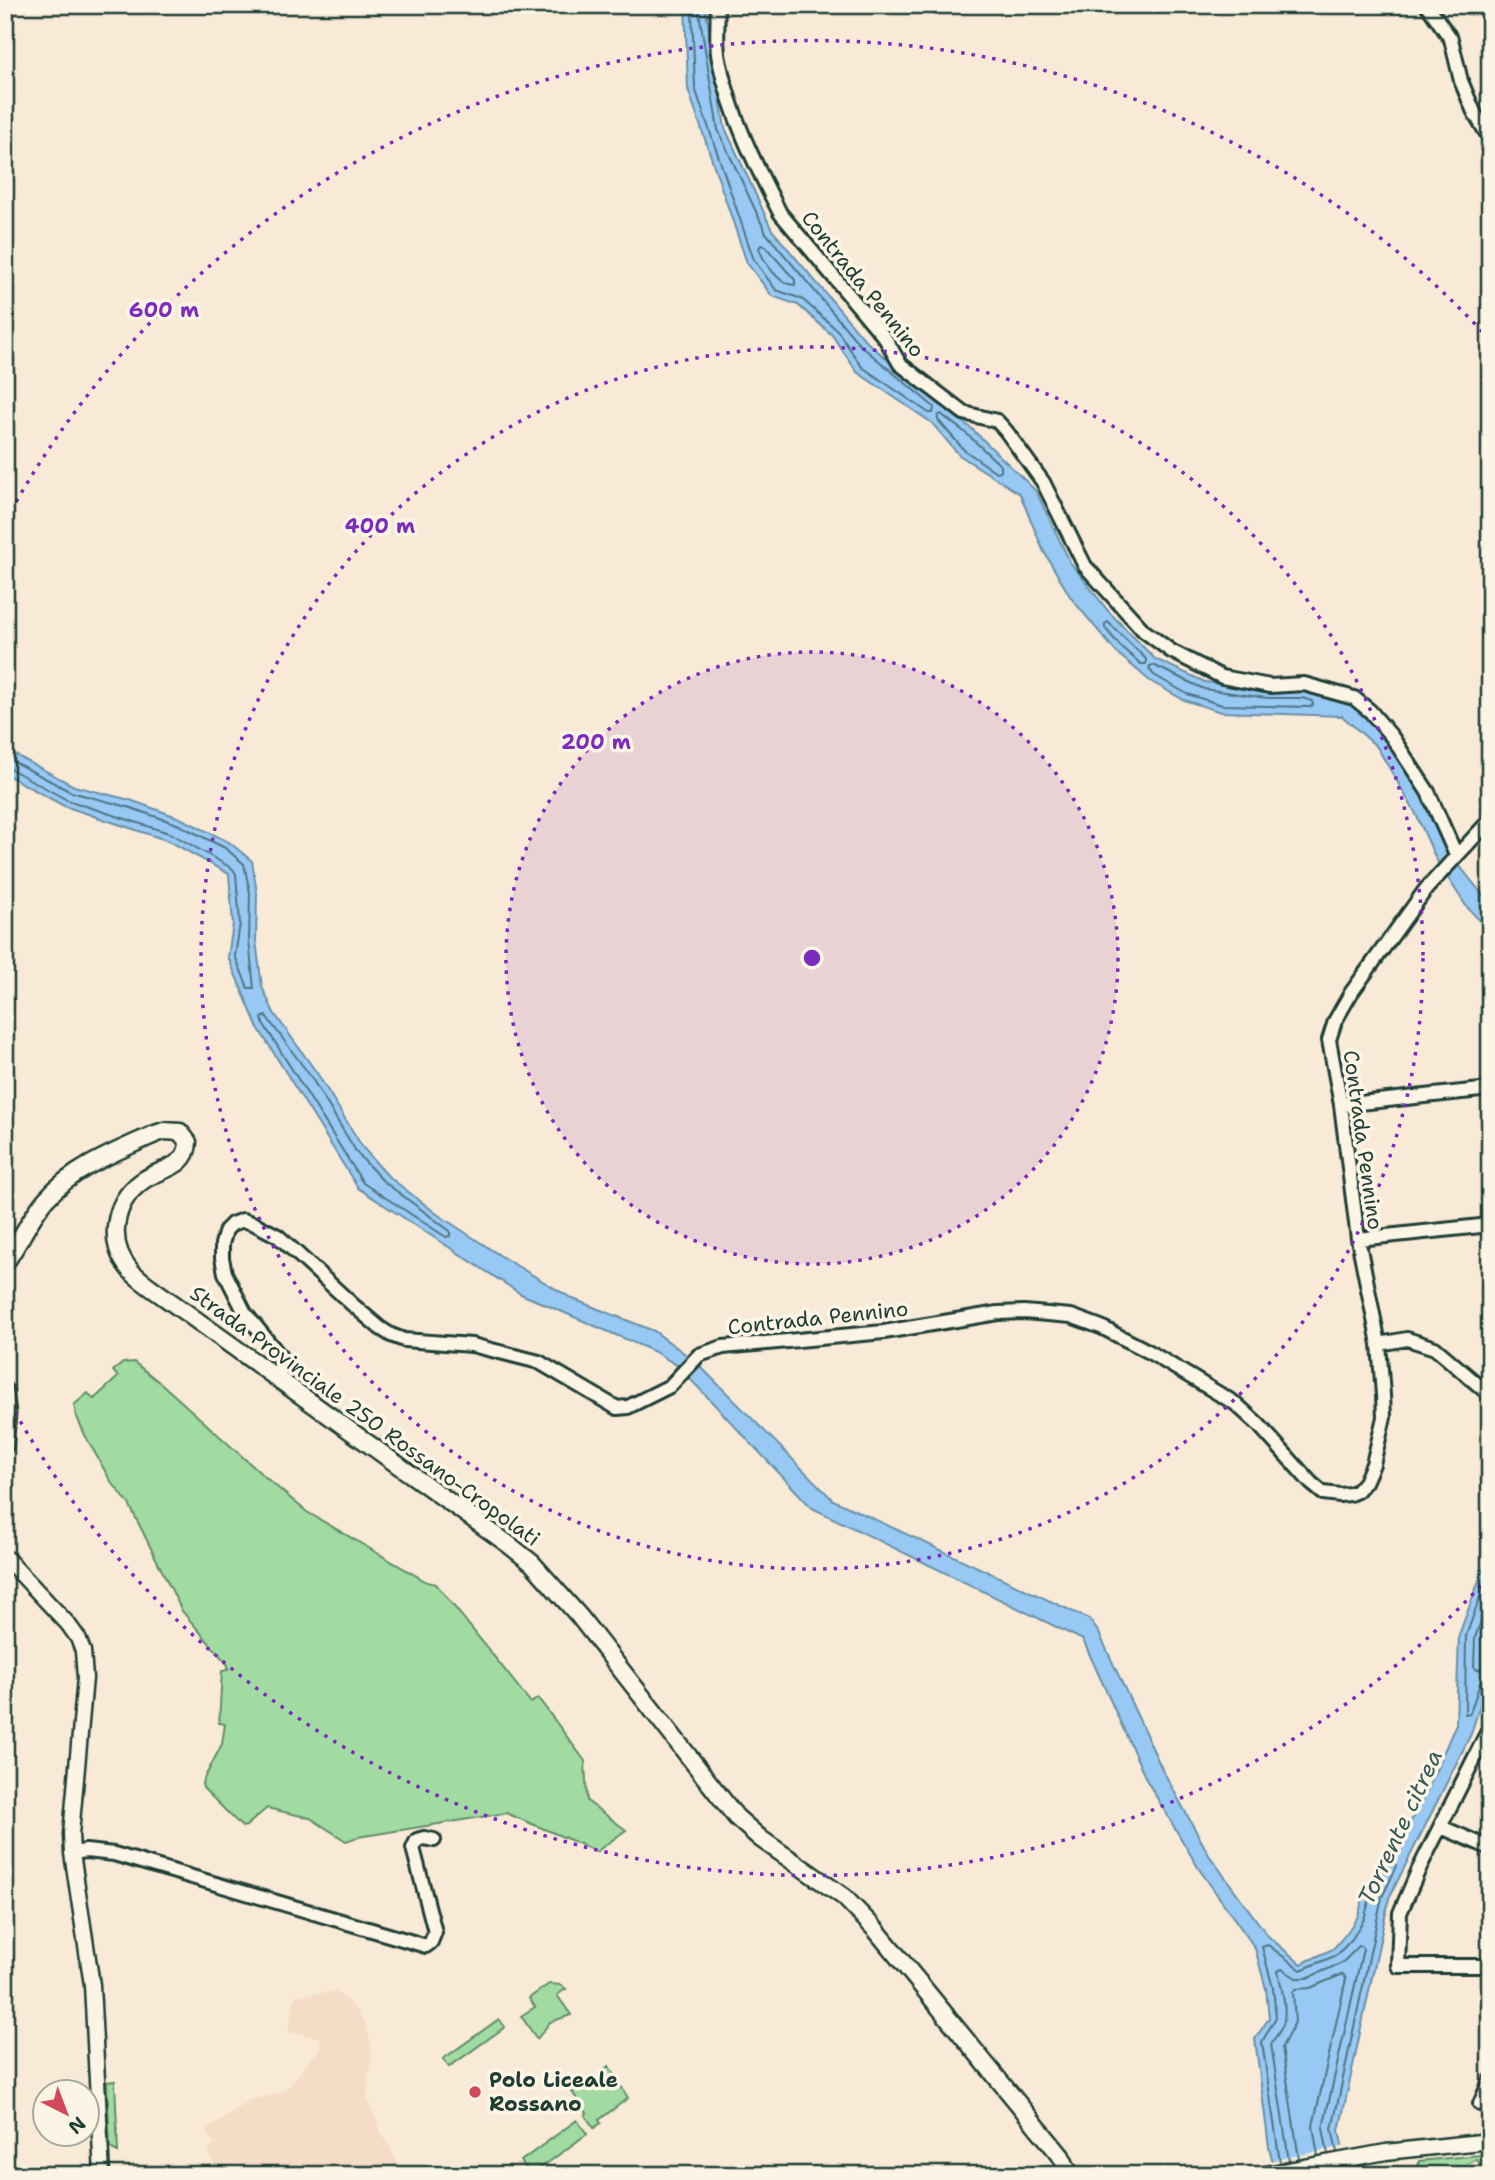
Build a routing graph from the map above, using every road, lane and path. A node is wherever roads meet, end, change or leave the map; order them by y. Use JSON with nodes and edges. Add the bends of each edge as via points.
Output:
{"nodes":[{"id":1,"x":717,"y":5,"type":"edge"},
{"id":2,"x":1427,"y":5,"type":"edge"},
{"id":3,"x":1490,"y":139,"type":"edge"},
{"id":4,"x":1490,"y":820,"type":"edge"},
{"id":5,"x":1456,"y":855,"type":"junction"},
{"id":6,"x":1490,"y":1089,"type":"edge"},
{"id":7,"x":1341,"y":1105,"type":"junction"},
{"id":8,"x":1490,"y":1225,"type":"edge"},
{"id":9,"x":1358,"y":1239,"type":"junction"},
{"id":10,"x":8,"y":1259,"type":"edge"},
{"id":11,"x":5,"y":1270,"type":"edge"},
{"id":12,"x":1379,"y":1344,"type":"junction"},
{"id":13,"x":279,"y":1374,"type":"dead end"},
{"id":14,"x":5,"y":1390,"type":"edge"},
{"id":15,"x":1490,"y":1395,"type":"edge"},
{"id":16,"x":5,"y":1446,"type":"edge"},
{"id":17,"x":5,"y":1557,"type":"edge"},
{"id":18,"x":1490,"y":1727,"type":"edge"},
{"id":19,"x":1441,"y":1827,"type":"junction"},
{"id":20,"x":434,"y":1840,"type":"dead end"},
{"id":21,"x":1490,"y":1848,"type":"edge"},
{"id":22,"x":72,"y":1853,"type":"junction"},
{"id":23,"x":1490,"y":1966,"type":"edge"},
{"id":24,"x":1490,"y":2081,"type":"edge"},
{"id":25,"x":1480,"y":2104,"type":"dead end"},
{"id":26,"x":1490,"y":2141,"type":"edge"},
{"id":27,"x":1061,"y":2156,"type":"junction"},
{"id":28,"x":102,"y":2175,"type":"edge"},
{"id":29,"x":1070,"y":2175,"type":"edge"},
{"id":30,"x":1080,"y":2175,"type":"edge"},
{"id":31,"x":1261,"y":2175,"type":"edge"}],
"edges":[{"from":1,"to":5,"type":"street","name":"Contrada Pennino","via":[[716,30],[725,80],[739,128],[775,204],[885,338],[900,364],[964,413],[996,421],[1006,431],[1043,481],[1084,566],[1129,616],[1171,651],[1222,677],[1270,686],[1304,684],[1354,698],[1370,711],[1428,792]]},
{"from":2,"to":3,"type":"street","via":[[1451,39],[1461,81]]},
{"from":4,"to":5,"type":"street","name":"Contrada Pennino"},
{"from":5,"to":7,"type":"street","name":"Contrada Pennino","via":[[1351,993],[1335,1021],[1329,1040]]},
{"from":6,"to":7,"type":"street"},
{"from":7,"to":9,"type":"street","name":"Contrada Pennino"},
{"from":8,"to":9,"type":"street"},
{"from":9,"to":12,"type":"street","name":"Contrada Pennino"},
{"from":10,"to":11,"type":"street"},
{"from":10,"to":27,"type":"main road","name":"Strada Provinciale 250 Rossano-Cropolati","via":[[47,1198],[70,1178],[155,1134],[180,1132],[188,1142],[182,1160],[143,1180],[118,1212],[119,1251],[130,1270],[532,1563],[586,1624],[736,1817],[860,1911]]},
{"from":12,"to":13,"type":"street","name":"Contrada Pennino","via":[[1384,1417],[1373,1464],[1366,1482],[1350,1494],[1340,1495],[1323,1493],[1311,1483],[1236,1404],[1135,1344],[1071,1317],[998,1313],[884,1332],[723,1347],[699,1355],[670,1386],[617,1408],[539,1362],[472,1345],[404,1340],[380,1328],[278,1236],[243,1220],[226,1230],[222,1244],[225,1273],[245,1313],[279,1355]]},
{"from":12,"to":15,"type":"street","via":[[1407,1339],[1435,1348]]},
{"from":14,"to":16,"type":"street"},
{"from":17,"to":22,"type":"street","via":[[74,1631],[83,1651]]},
{"from":18,"to":19,"type":"street"},
{"from":19,"to":21,"type":"street"},
{"from":19,"to":23,"type":"street","via":[[1400,1913],[1398,1966]]},
{"from":20,"to":22,"type":"street","via":[[417,1840],[413,1848],[435,1933],[431,1942],[422,1946],[114,1854]]},
{"from":22,"to":28,"type":"street","via":[[92,1985]]},
{"from":24,"to":25,"type":"street"},
{"from":26,"to":31,"type":"street","via":[[1352,2157]]},
{"from":27,"to":29,"type":"main road","name":"Strada Provinciale 250 Rossano-Cropolati"},
{"from":27,"to":30,"type":"main road","name":"Strada Provinciale 250 Rossano-Cropolati"}]}
